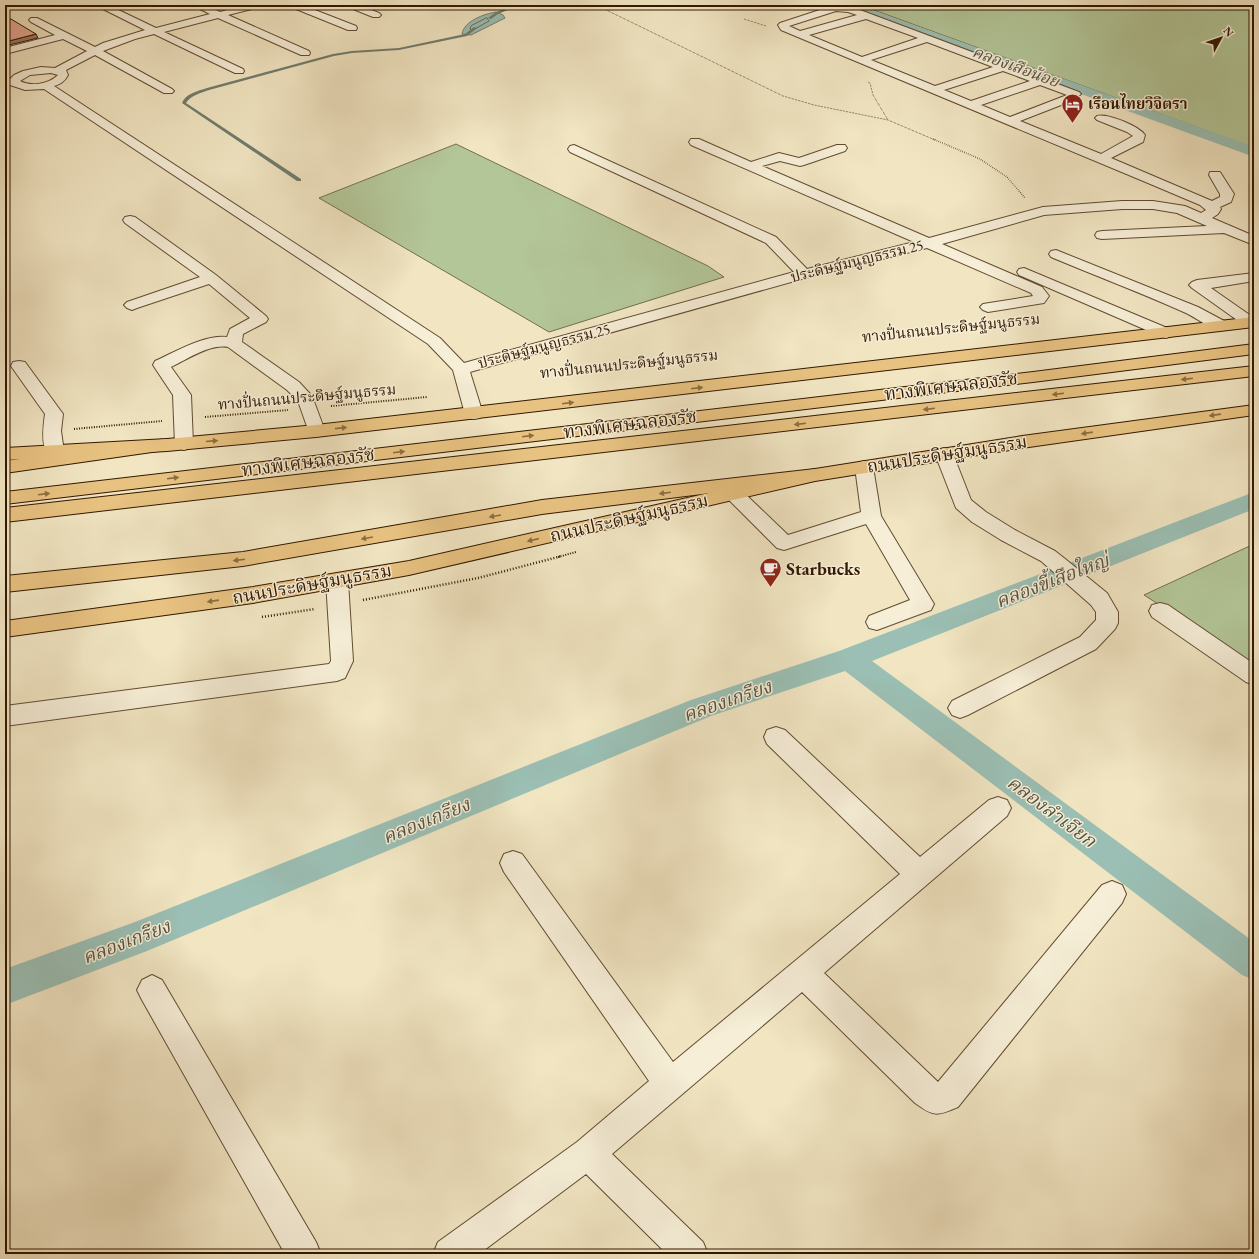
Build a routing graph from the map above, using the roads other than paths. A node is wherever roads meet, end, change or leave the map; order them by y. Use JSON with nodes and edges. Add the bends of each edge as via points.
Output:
{"nodes":[{"id":1,"x":100,"y":5,"type":"edge"},
{"id":2,"x":197,"y":5,"type":"edge"},
{"id":3,"x":257,"y":5,"type":"edge"},
{"id":4,"x":294,"y":5,"type":"edge"},
{"id":5,"x":351,"y":5,"type":"edge"},
{"id":6,"x":221,"y":15,"type":"junction"},
{"id":7,"x":376,"y":15,"type":"dead end"},
{"id":8,"x":865,"y":16,"type":"junction"},
{"id":9,"x":34,"y":20,"type":"dead end"},
{"id":10,"x":352,"y":28,"type":"dead end"},
{"id":11,"x":157,"y":31,"type":"junction"},
{"id":12,"x":800,"y":34,"type":"junction"},
{"id":13,"x":65,"y":36,"type":"junction"},
{"id":14,"x":926,"y":39,"type":"junction"},
{"id":15,"x":892,"y":40,"type":"dead end"},
{"id":16,"x":907,"y":45,"type":"junction"},
{"id":17,"x":5,"y":50,"type":"edge"},
{"id":18,"x":922,"y":51,"type":"dead end"},
{"id":19,"x":97,"y":52,"type":"junction"},
{"id":20,"x":304,"y":53,"type":"dead end"},
{"id":21,"x":862,"y":60,"type":"junction"},
{"id":22,"x":1003,"y":68,"type":"junction"},
{"id":23,"x":57,"y":71,"type":"junction"},
{"id":24,"x":239,"y":71,"type":"dead end"},
{"id":25,"x":9,"y":81,"type":"edge"},
{"id":26,"x":1040,"y":81,"type":"junction"},
{"id":27,"x":45,"y":85,"type":"junction"},
{"id":28,"x":935,"y":90,"type":"junction"},
{"id":29,"x":168,"y":91,"type":"dead end"},
{"id":30,"x":971,"y":105,"type":"junction"},
{"id":31,"x":1101,"y":118,"type":"dead end"},
{"id":32,"x":1010,"y":120,"type":"junction"},
{"id":33,"x":695,"y":142,"type":"dead end"},
{"id":34,"x":841,"y":148,"type":"dead end"},
{"id":35,"x":574,"y":149,"type":"dead end"},
{"id":36,"x":1102,"y":158,"type":"junction"},
{"id":37,"x":750,"y":166,"type":"junction"},
{"id":38,"x":1215,"y":175,"type":"dead end"},
{"id":39,"x":1212,"y":206,"type":"junction"},
{"id":40,"x":1203,"y":218,"type":"junction"},
{"id":41,"x":130,"y":220,"type":"dead end"},
{"id":42,"x":1226,"y":229,"type":"junction"},
{"id":43,"x":1102,"y":235,"type":"dead end"},
{"id":44,"x":1254,"y":241,"type":"edge"},
{"id":45,"x":928,"y":243,"type":"junction"},
{"id":46,"x":974,"y":252,"type":"dead end"},
{"id":47,"x":1017,"y":269,"type":"junction"},
{"id":48,"x":804,"y":274,"type":"junction"},
{"id":49,"x":1254,"y":277,"type":"edge"},
{"id":50,"x":211,"y":278,"type":"junction"},
{"id":51,"x":132,"y":306,"type":"dead end"},
{"id":52,"x":988,"y":307,"type":"dead end"},
{"id":53,"x":1252,"y":322,"type":"edge"},
{"id":54,"x":1222,"y":326,"type":"junction"},
{"id":55,"x":1166,"y":333,"type":"junction"},
{"id":56,"x":233,"y":343,"type":"junction"},
{"id":57,"x":1254,"y":349,"type":"edge"},
{"id":58,"x":20,"y":366,"type":"dead end"},
{"id":59,"x":461,"y":369,"type":"junction"},
{"id":60,"x":1254,"y":371,"type":"edge"},
{"id":61,"x":1254,"y":410,"type":"edge"},
{"id":62,"x":474,"y":414,"type":"junction"},
{"id":63,"x":316,"y":431,"type":"junction"},
{"id":64,"x":176,"y":444,"type":"junction"},
{"id":65,"x":54,"y":452,"type":"junction"},
{"id":66,"x":5,"y":454,"type":"edge"},
{"id":67,"x":944,"y":454,"type":"junction"},
{"id":68,"x":5,"y":467,"type":"edge"},
{"id":69,"x":864,"y":467,"type":"junction"},
{"id":70,"x":815,"y":475,"type":"junction"},
{"id":71,"x":734,"y":495,"type":"junction"},
{"id":72,"x":5,"y":498,"type":"edge"},
{"id":73,"x":5,"y":515,"type":"edge"},
{"id":74,"x":871,"y":516,"type":"junction"},
{"id":75,"x":337,"y":581,"type":"junction"},
{"id":76,"x":5,"y":584,"type":"edge"},
{"id":77,"x":1160,"y":611,"type":"dead end"},
{"id":78,"x":877,"y":622,"type":"dead end"},
{"id":79,"x":5,"y":629,"type":"edge"},
{"id":80,"x":1254,"y":676,"type":"edge"},
{"id":81,"x":960,"y":708,"type":"dead end"},
{"id":82,"x":5,"y":716,"type":"edge"},
{"id":83,"x":776,"y":737,"type":"dead end"},
{"id":84,"x":998,"y":808,"type":"dead end"},
{"id":85,"x":513,"y":863,"type":"dead end"},
{"id":86,"x":919,"y":874,"type":"junction"},
{"id":87,"x":1112,"y":894,"type":"dead end"},
{"id":88,"x":802,"y":972,"type":"junction"},
{"id":89,"x":152,"y":990,"type":"dead end"},
{"id":90,"x":670,"y":1084,"type":"junction"},
{"id":91,"x":588,"y":1153,"type":"junction"},
{"id":92,"x":304,"y":1254,"type":"edge"},
{"id":93,"x":450,"y":1254,"type":"edge"},
{"id":94,"x":691,"y":1254,"type":"edge"}],
"edges":[{"from":1,"to":11,"type":"street"},
{"from":2,"to":6,"type":"street"},
{"from":3,"to":6,"type":"street"},
{"from":4,"to":10,"type":"street"},
{"from":5,"to":7,"type":"street"},
{"from":6,"to":11,"type":"street"},
{"from":6,"to":20,"type":"street"},
{"from":8,"to":12,"type":"street"},
{"from":8,"to":12,"type":"street","via":[[836,8],[783,25]]},
{"from":8,"to":14,"type":"street"},
{"from":9,"to":13,"type":"street"},
{"from":11,"to":19,"type":"street","via":[[107,45]]},
{"from":11,"to":24,"type":"street"},
{"from":12,"to":21,"type":"street"},
{"from":13,"to":17,"type":"street"},
{"from":13,"to":19,"type":"street"},
{"from":14,"to":16,"type":"street"},
{"from":14,"to":22,"type":"street"},
{"from":15,"to":16,"type":"street"},
{"from":16,"to":18,"type":"street"},
{"from":16,"to":21,"type":"street"},
{"from":19,"to":23,"type":"street"},
{"from":19,"to":29,"type":"street"},
{"from":21,"to":28,"type":"street"},
{"from":22,"to":26,"type":"street"},
{"from":22,"to":28,"type":"street"},
{"from":23,"to":25,"type":"street","via":[[28,72]]},
{"from":23,"to":27,"type":"street","via":[[62,72],[62,78]]},
{"from":25,"to":27,"type":"street","via":[[22,87]]},
{"from":26,"to":30,"type":"street"},
{"from":26,"to":32,"type":"street","via":[[1075,94]]},
{"from":27,"to":59,"type":"street","via":[[434,341]]},
{"from":28,"to":30,"type":"street"},
{"from":30,"to":32,"type":"street"},
{"from":31,"to":36,"type":"street","via":[[1131,129],[1139,135],[1139,139]]},
{"from":32,"to":36,"type":"street"},
{"from":33,"to":37,"type":"street"},
{"from":34,"to":37,"type":"street","via":[[800,162],[779,157]]},
{"from":35,"to":48,"type":"street","via":[[771,240]]},
{"from":36,"to":39,"type":"street"},
{"from":37,"to":45,"type":"street"},
{"from":38,"to":39,"type":"street","via":[[1227,194],[1226,199]]},
{"from":39,"to":40,"type":"street","via":[[1213,211]]},
{"from":40,"to":42,"type":"street","name":"ประดิษฐ์มนูญธรรม 25"},
{"from":40,"to":45,"type":"street","name":"ประดิษฐ์มนูญธรรม 25","via":[[1180,209],[1153,205],[1077,208],[1038,212]]},
{"from":41,"to":50,"type":"street"},
{"from":42,"to":43,"type":"street"},
{"from":42,"to":44,"type":"street","name":"ประดิษฐ์มนูญธรรม 25"},
{"from":45,"to":48,"type":"street","name":"ประดิษฐ์มนูญธรรม 25"},
{"from":45,"to":52,"type":"street","via":[[1037,290],[1041,296],[1039,300]]},
{"from":46,"to":47,"type":"street"},
{"from":47,"to":54,"type":"street","via":[[1050,256],[1192,310]]},
{"from":47,"to":55,"type":"street"},
{"from":48,"to":59,"type":"street","name":"ประดิษฐ์มนูญธรรม 25"},
{"from":49,"to":53,"type":"street","via":[[1196,285]]},
{"from":50,"to":51,"type":"street"},
{"from":50,"to":56,"type":"street","via":[[260,319],[236,332]]},
{"from":53,"to":54,"type":"main road"},
{"from":54,"to":55,"type":"main road"},
{"from":62,"to":55,"type":"main road","one_way":true},
{"from":56,"to":63,"type":"street","via":[[293,386],[306,400]]},
{"from":56,"to":64,"type":"street","via":[[219,341],[200,347],[162,366],[182,395],[183,419]]},
{"from":72,"to":57,"type":"main road","name":"ทางพิเศษฉลองรัช","one_way":true},
{"from":58,"to":65,"type":"street","via":[[54,414]]},
{"from":59,"to":62,"type":"street"},
{"from":60,"to":73,"type":"main road","name":"ทางพิเศษฉลองรัช","one_way":true},
{"from":61,"to":67,"type":"main road","name":"ถนนประดิษฐ์มนูธรรม","one_way":true},
{"from":63,"to":62,"type":"main road","one_way":true},
{"from":64,"to":63,"type":"main road","one_way":true},
{"from":64,"to":65,"type":"main road"},
{"from":64,"to":68,"type":"main road"},
{"from":65,"to":66,"type":"main road"},
{"from":67,"to":69,"type":"main road","name":"ถนนประดิษฐ์มนูธรรม"},
{"from":67,"to":81,"type":"street","via":[[963,503],[979,517],[1048,556],[1099,599],[1107,612],[1107,623],[1088,643]]},
{"from":69,"to":70,"type":"main road","name":"ถนนประดิษฐ์มนูธรรม"},
{"from":69,"to":74,"type":"street"},
{"from":70,"to":71,"type":"main road","name":"ถนนประดิษฐ์มนูธรรม"},
{"from":70,"to":76,"type":"main road","one_way":true,"via":[[542,508],[243,559]]},
{"from":71,"to":74,"type":"street","via":[[784,543]]},
{"from":71,"to":75,"type":"main road","name":"ถนนประดิษฐ์มนูธรรม","one_way":true,"via":[[409,568]]},
{"from":74,"to":78,"type":"street","via":[[923,604]]},
{"from":75,"to":79,"type":"main road","name":"ถนนประดิษฐ์มนูธรรม","one_way":true},
{"from":75,"to":82,"type":"street","via":[[342,660],[337,672]]},
{"from":77,"to":80,"type":"street"},
{"from":83,"to":86,"type":"street"},
{"from":84,"to":86,"type":"street"},
{"from":85,"to":90,"type":"street"},
{"from":86,"to":88,"type":"street"},
{"from":87,"to":88,"type":"street","via":[[947,1096],[936,1099]]},
{"from":88,"to":90,"type":"street"},
{"from":89,"to":92,"type":"street"},
{"from":90,"to":91,"type":"street"},
{"from":91,"to":93,"type":"street"},
{"from":91,"to":94,"type":"street"}]}
